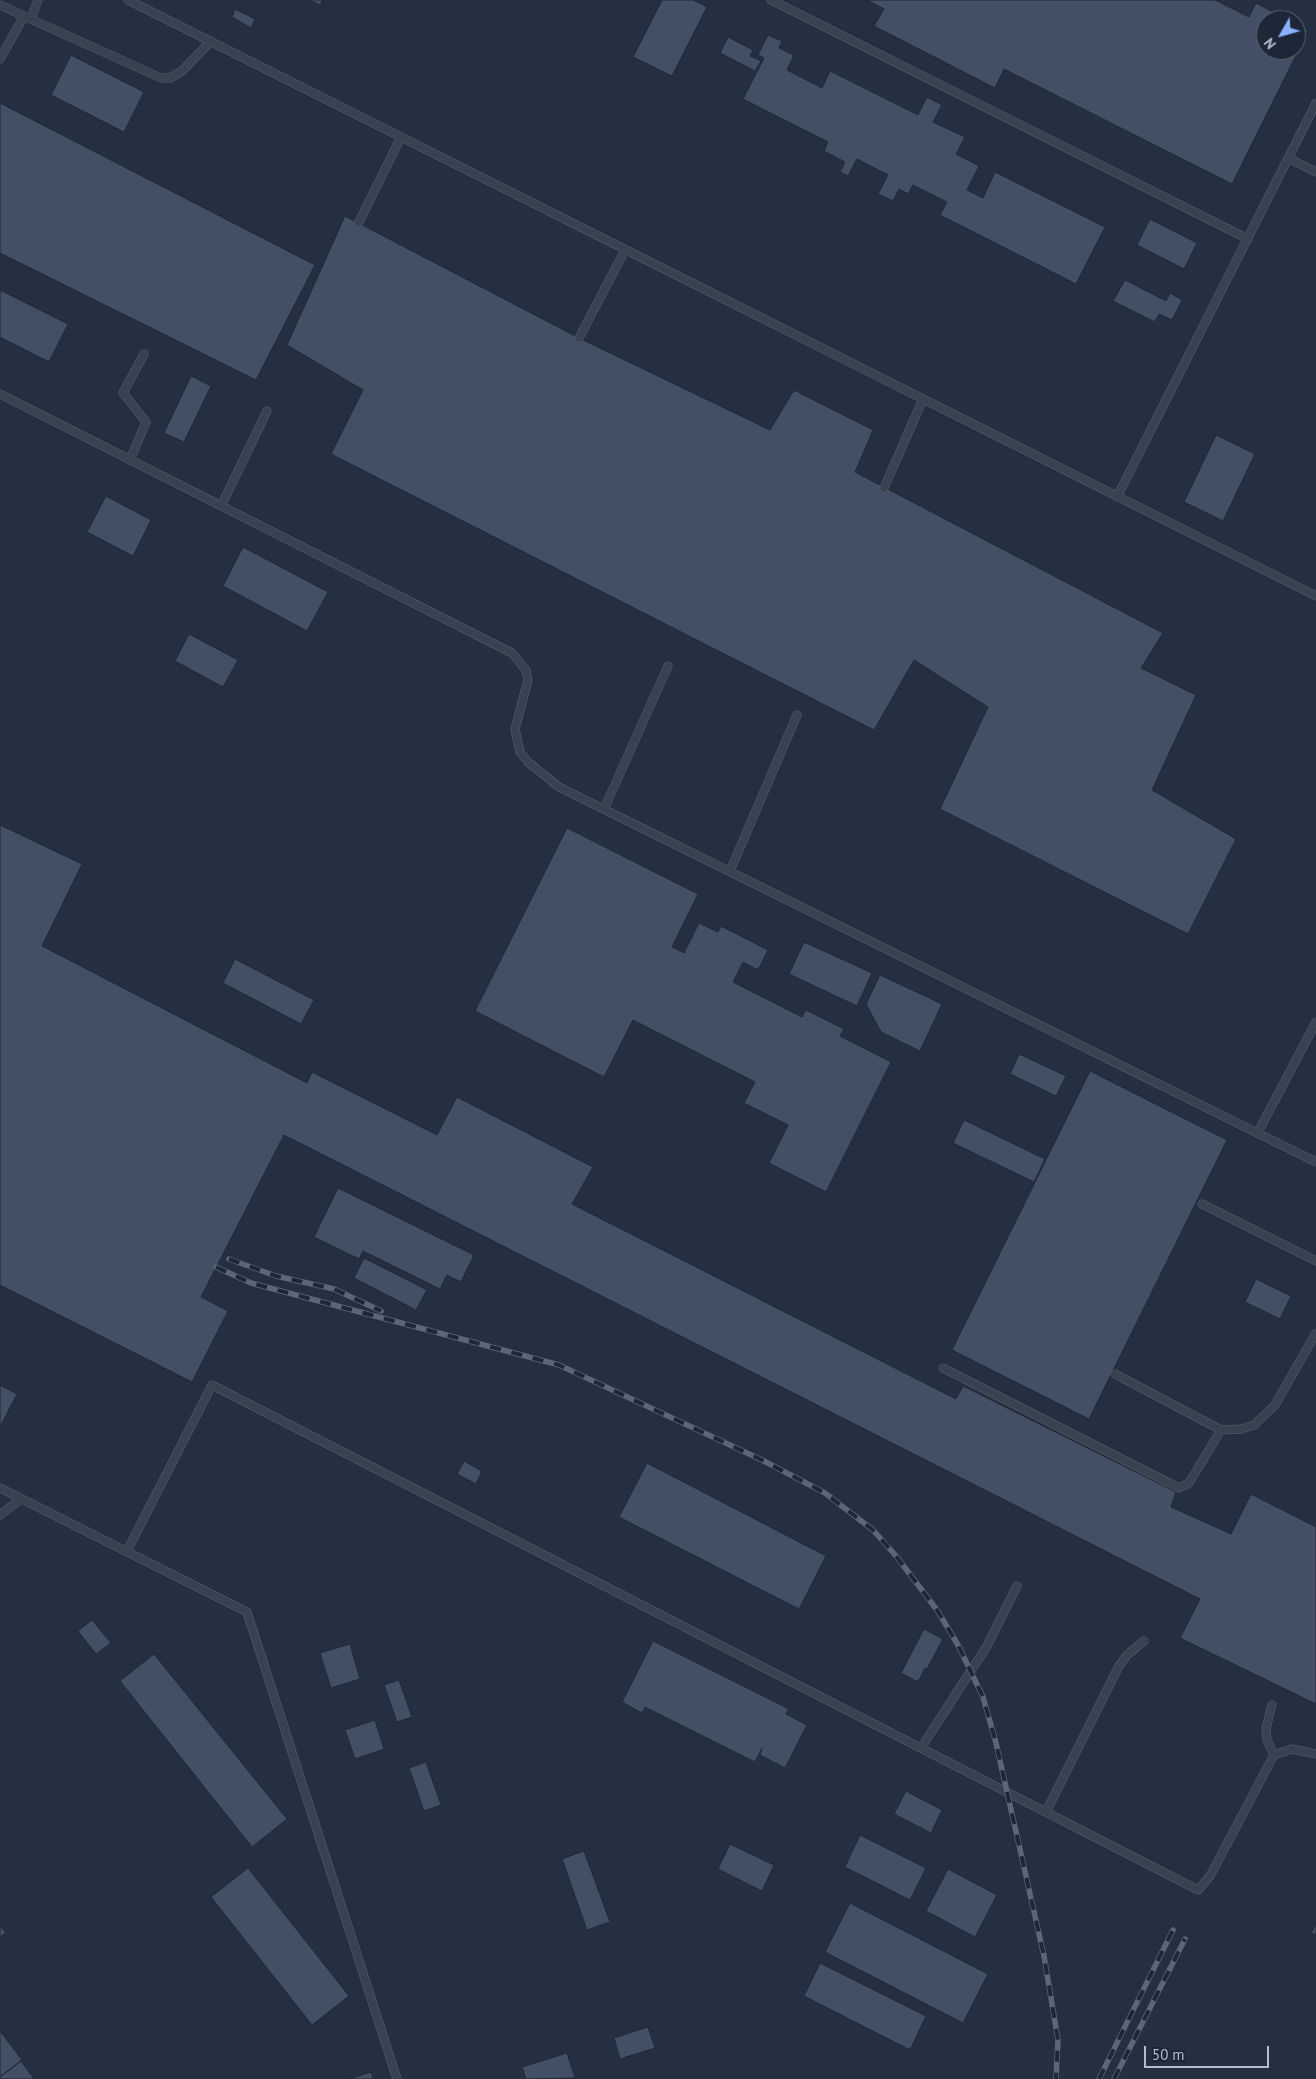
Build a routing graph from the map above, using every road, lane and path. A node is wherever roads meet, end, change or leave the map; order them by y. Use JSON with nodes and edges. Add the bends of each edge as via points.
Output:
{"nodes":[{"id":1,"x":38,"y":0,"type":"edge"},
{"id":2,"x":128,"y":0,"type":"edge"},
{"id":3,"x":771,"y":0,"type":"edge"},
{"id":4,"x":0,"y":5,"type":"edge"},
{"id":5,"x":28,"y":17,"type":"junction"},
{"id":6,"x":211,"y":41,"type":"junction"},
{"id":7,"x":0,"y":59,"type":"edge"},
{"id":8,"x":1316,"y":103,"type":"edge"},
{"id":9,"x":401,"y":137,"type":"junction"},
{"id":10,"x":1288,"y":158,"type":"junction"},
{"id":11,"x":1316,"y":172,"type":"edge"},
{"id":12,"x":359,"y":222,"type":"dead end"},
{"id":13,"x":1248,"y":239,"type":"junction"},
{"id":14,"x":625,"y":250,"type":"junction"},
{"id":15,"x":579,"y":338,"type":"dead end"},
{"id":16,"x":144,"y":354,"type":"dead end"},
{"id":17,"x":0,"y":394,"type":"edge"},
{"id":18,"x":923,"y":399,"type":"junction"},
{"id":19,"x":267,"y":411,"type":"dead end"},
{"id":20,"x":130,"y":460,"type":"junction"},
{"id":21,"x":884,"y":488,"type":"dead end"},
{"id":22,"x":1117,"y":497,"type":"junction"},
{"id":23,"x":222,"y":506,"type":"junction"},
{"id":24,"x":1316,"y":596,"type":"edge"},
{"id":25,"x":668,"y":666,"type":"dead end"},
{"id":26,"x":797,"y":715,"type":"dead end"},
{"id":27,"x":604,"y":809,"type":"junction"},
{"id":28,"x":730,"y":871,"type":"junction"},
{"id":29,"x":1316,"y":1022,"type":"edge"},
{"id":30,"x":1258,"y":1132,"type":"junction"},
{"id":31,"x":1316,"y":1162,"type":"edge"},
{"id":32,"x":1202,"y":1204,"type":"dead end"},
{"id":33,"x":1316,"y":1261,"type":"edge"},
{"id":34,"x":1316,"y":1333,"type":"edge"},
{"id":35,"x":943,"y":1368,"type":"dead end"},
{"id":36,"x":1115,"y":1374,"type":"dead end"},
{"id":37,"x":1221,"y":1430,"type":"junction"},
{"id":38,"x":0,"y":1488,"type":"edge"},
{"id":39,"x":21,"y":1499,"type":"junction"},
{"id":40,"x":0,"y":1515,"type":"edge"},
{"id":41,"x":127,"y":1551,"type":"junction"},
{"id":42,"x":1017,"y":1586,"type":"dead end"},
{"id":43,"x":1144,"y":1641,"type":"dead end"},
{"id":44,"x":1272,"y":1705,"type":"dead end"},
{"id":45,"x":922,"y":1748,"type":"junction"},
{"id":46,"x":1316,"y":1754,"type":"edge"},
{"id":47,"x":1274,"y":1755,"type":"junction"},
{"id":48,"x":1046,"y":1812,"type":"junction"},
{"id":49,"x":397,"y":2079,"type":"edge"}],
"edges":[{"from":1,"to":5,"type":"lane"},
{"from":2,"to":6,"type":"lane"},
{"from":3,"to":13,"type":"lane"},
{"from":4,"to":5,"type":"lane"},
{"from":5,"to":6,"type":"lane","via":[[161,78],[170,78],[182,71]]},
{"from":5,"to":7,"type":"lane"},
{"from":6,"to":9,"type":"lane"},
{"from":8,"to":10,"type":"lane"},
{"from":9,"to":12,"type":"lane"},
{"from":9,"to":14,"type":"lane"},
{"from":10,"to":11,"type":"lane"},
{"from":10,"to":13,"type":"lane"},
{"from":13,"to":22,"type":"lane"},
{"from":14,"to":15,"type":"lane"},
{"from":14,"to":18,"type":"lane"},
{"from":16,"to":20,"type":"lane","via":[[123,392],[146,422]]},
{"from":17,"to":20,"type":"lane"},
{"from":18,"to":21,"type":"lane"},
{"from":18,"to":22,"type":"lane"},
{"from":19,"to":23,"type":"lane"},
{"from":20,"to":23,"type":"lane"},
{"from":22,"to":24,"type":"lane"},
{"from":23,"to":27,"type":"lane","via":[[512,653],[526,670],[528,680],[515,729],[520,752],[559,787]]},
{"from":25,"to":27,"type":"lane"},
{"from":26,"to":28,"type":"lane"},
{"from":27,"to":28,"type":"lane"},
{"from":28,"to":30,"type":"lane"},
{"from":29,"to":30,"type":"lane"},
{"from":30,"to":31,"type":"lane"},
{"from":32,"to":33,"type":"lane"},
{"from":34,"to":37,"type":"lane","via":[[1275,1405],[1264,1417],[1241,1429]]},
{"from":35,"to":37,"type":"lane","via":[[1179,1488],[1190,1482]]},
{"from":36,"to":37,"type":"lane"},
{"from":38,"to":39,"type":"lane"},
{"from":39,"to":40,"type":"lane"},
{"from":39,"to":41,"type":"lane"},
{"from":41,"to":45,"type":"lane","via":[[212,1385]]},
{"from":41,"to":49,"type":"lane","via":[[247,1612]]},
{"from":42,"to":45,"type":"lane","via":[[987,1646]]},
{"from":43,"to":48,"type":"lane","via":[[1119,1666]]},
{"from":44,"to":47,"type":"lane","via":[[1266,1728]]},
{"from":45,"to":48,"type":"lane"},
{"from":46,"to":47,"type":"lane","via":[[1292,1749]]},
{"from":47,"to":48,"type":"lane","via":[[1210,1876],[1198,1890]]}]}
